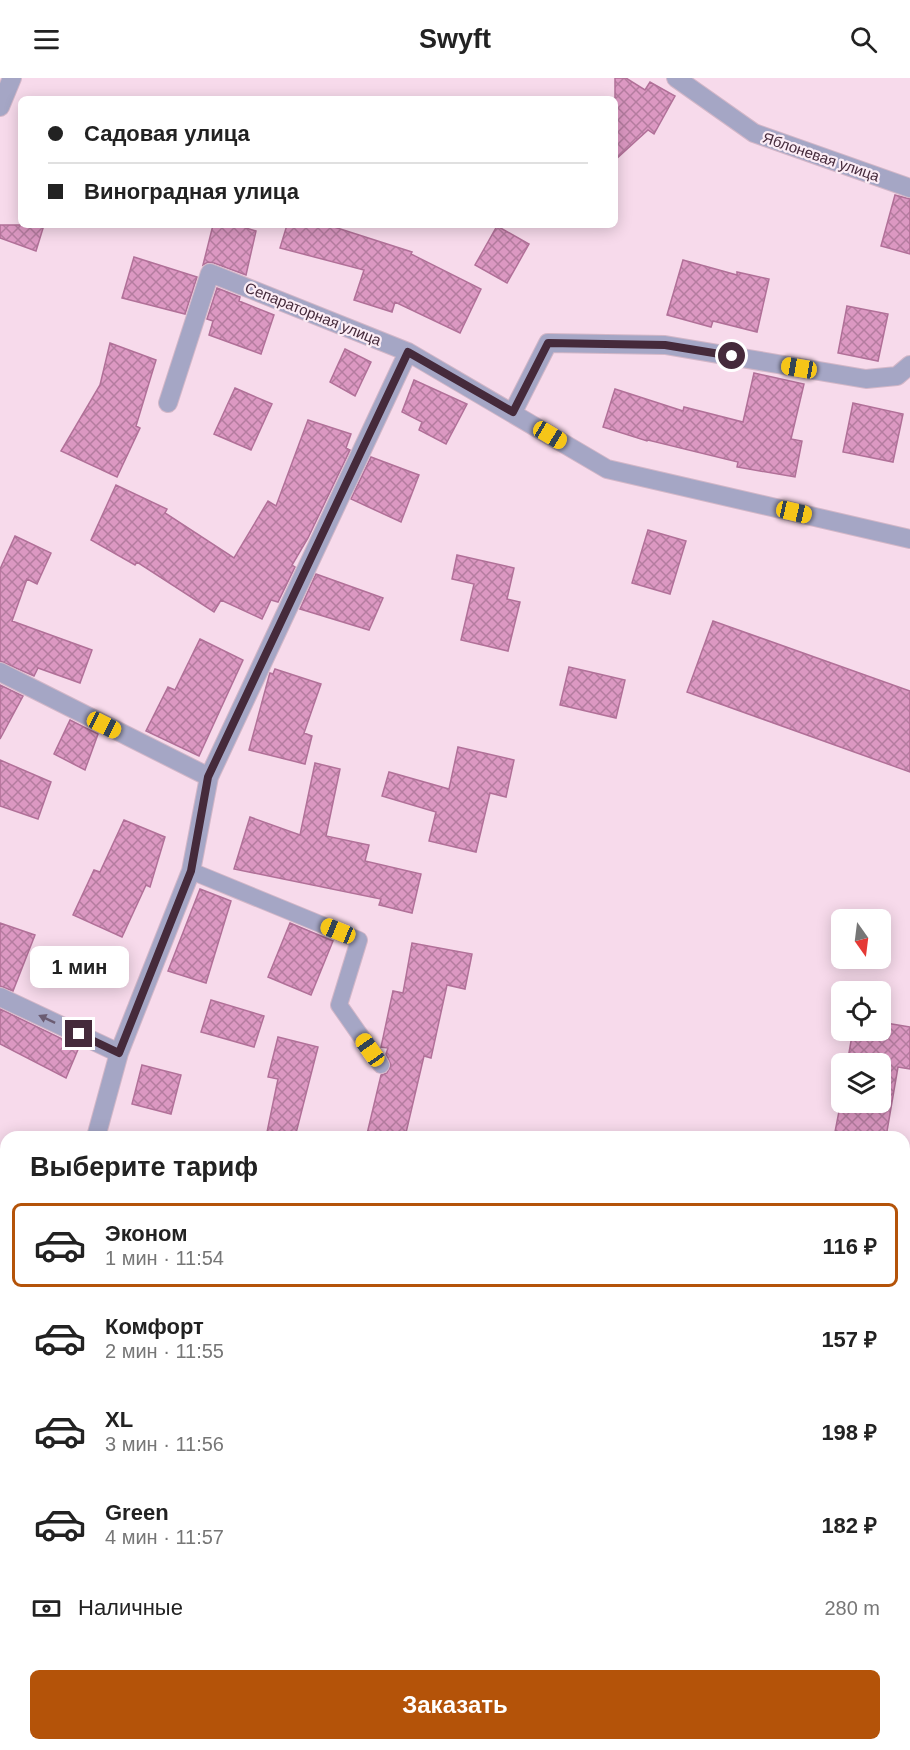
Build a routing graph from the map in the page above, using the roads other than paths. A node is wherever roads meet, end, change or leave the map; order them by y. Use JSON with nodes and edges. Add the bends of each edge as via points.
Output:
{"nodes":[{"id":1,"x":12,"y":78,"type":"edge"},
{"id":2,"x":676,"y":78,"type":"edge"},
{"id":3,"x":0,"y":107,"type":"edge"},
{"id":4,"x":910,"y":188,"type":"edge"},
{"id":5,"x":408,"y":352,"type":"junction"},
{"id":6,"x":910,"y":365,"type":"edge"},
{"id":7,"x":168,"y":403,"type":"dead end"},
{"id":8,"x":513,"y":412,"type":"junction"},
{"id":9,"x":910,"y":539,"type":"edge"},
{"id":10,"x":0,"y":672,"type":"edge"},
{"id":11,"x":208,"y":777,"type":"junction"},
{"id":12,"x":191,"y":871,"type":"junction"},
{"id":13,"x":0,"y":997,"type":"edge"},
{"id":14,"x":119,"y":1053,"type":"junction"},
{"id":15,"x":381,"y":1065,"type":"dead end"},
{"id":16,"x":98,"y":1131,"type":"edge"}],
"edges":[{"from":1,"to":3,"type":"street"},
{"from":2,"to":4,"type":"street","name":"Яблоневая улица","via":[[754,133]]},
{"from":5,"to":7,"type":"street","name":"Сепараторная улица","via":[[210,273]]},
{"from":5,"to":8,"type":"street","name":"Сепараторная улица"},
{"from":5,"to":11,"type":"street"},
{"from":6,"to":8,"type":"street","via":[[897,376],[866,379],[665,345],[548,343]]},
{"from":8,"to":9,"type":"street","name":"Сепараторная улица","via":[[607,469]]},
{"from":10,"to":11,"type":"street"},
{"from":11,"to":12,"type":"street"},
{"from":12,"to":14,"type":"street"},
{"from":12,"to":15,"type":"lane","via":[[359,940],[339,1005]]},
{"from":14,"to":13,"type":"street","one_way":true},
{"from":14,"to":16,"type":"street"}]}
